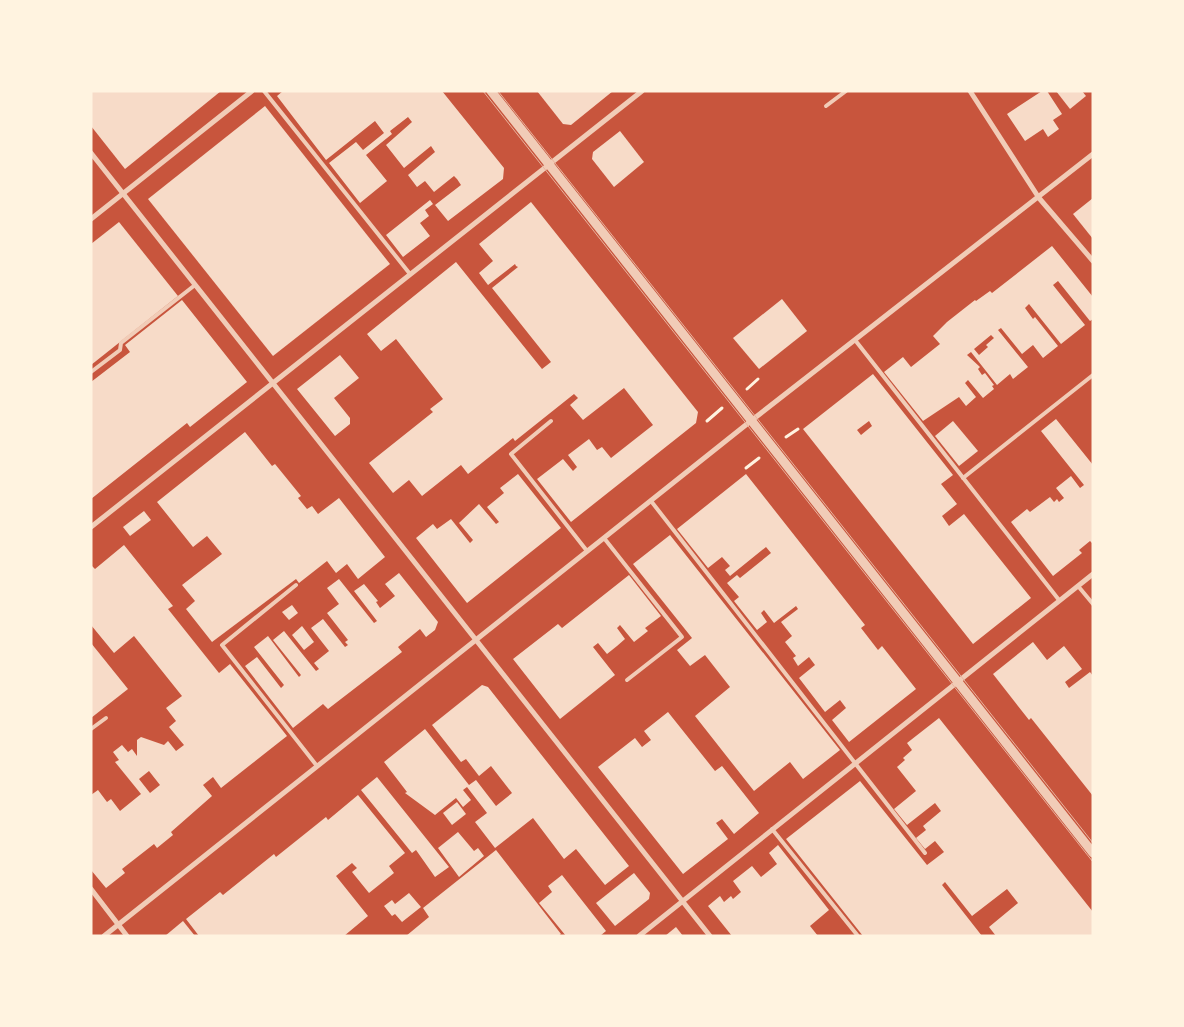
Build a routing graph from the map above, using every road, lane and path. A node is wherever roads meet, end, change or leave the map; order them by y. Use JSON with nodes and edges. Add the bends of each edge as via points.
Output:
{"nodes":[{"id":1,"x":252,"y":91,"type":"edge"},
{"id":2,"x":264,"y":91,"type":"edge"},
{"id":3,"x":491,"y":91,"type":"edge"},
{"id":4,"x":642,"y":91,"type":"edge"},
{"id":5,"x":846,"y":91,"type":"edge"},
{"id":6,"x":970,"y":91,"type":"edge"},
{"id":7,"x":826,"y":106,"type":"dead end"},
{"id":8,"x":91,"y":153,"type":"edge"},
{"id":9,"x":1093,"y":154,"type":"edge"},
{"id":10,"x":550,"y":164,"type":"junction"},
{"id":11,"x":123,"y":193,"type":"junction"},
{"id":12,"x":1039,"y":198,"type":"junction"},
{"id":13,"x":91,"y":218,"type":"edge"},
{"id":14,"x":1093,"y":261,"type":"edge"},
{"id":15,"x":410,"y":274,"type":"junction"},
{"id":16,"x":195,"y":285,"type":"junction"},
{"id":17,"x":855,"y":340,"type":"junction"},
{"id":18,"x":91,"y":372,"type":"edge"},
{"id":19,"x":1093,"y":375,"type":"edge"},
{"id":20,"x":273,"y":383,"type":"junction"},
{"id":21,"x":551,"y":421,"type":"dead end"},
{"id":22,"x":752,"y":421,"type":"junction"},
{"id":23,"x":963,"y":478,"type":"junction"},
{"id":24,"x":651,"y":501,"type":"junction"},
{"id":25,"x":91,"y":527,"type":"edge"},
{"id":26,"x":604,"y":538,"type":"junction"},
{"id":27,"x":587,"y":551,"type":"junction"},
{"id":28,"x":1093,"y":574,"type":"edge"},
{"id":29,"x":296,"y":585,"type":"dead end"},
{"id":30,"x":1078,"y":586,"type":"junction"},
{"id":31,"x":1059,"y":600,"type":"junction"},
{"id":32,"x":1093,"y":604,"type":"edge"},
{"id":33,"x":476,"y":640,"type":"junction"},
{"id":34,"x":626,"y":680,"type":"dead end"},
{"id":35,"x":958,"y":682,"type":"junction"},
{"id":36,"x":106,"y":718,"type":"dead end"},
{"id":37,"x":91,"y":729,"type":"edge"},
{"id":38,"x":855,"y":763,"type":"junction"},
{"id":39,"x":317,"y":766,"type":"junction"},
{"id":40,"x":772,"y":829,"type":"junction"},
{"id":41,"x":925,"y":853,"type":"dead end"},
{"id":42,"x":1093,"y":853,"type":"edge"},
{"id":43,"x":91,"y":889,"type":"edge"},
{"id":44,"x":682,"y":901,"type":"junction"},
{"id":45,"x":118,"y":924,"type":"junction"},
{"id":46,"x":104,"y":936,"type":"edge"},
{"id":47,"x":127,"y":936,"type":"edge"},
{"id":48,"x":638,"y":936,"type":"edge"},
{"id":49,"x":710,"y":936,"type":"edge"},
{"id":50,"x":858,"y":936,"type":"edge"}],
"edges":[{"from":1,"to":11,"type":"street"},
{"from":2,"to":15,"type":"lane"},
{"from":3,"to":10,"type":"street"},
{"from":4,"to":10,"type":"street"},
{"from":5,"to":7,"type":"lane"},
{"from":6,"to":12,"type":"street"},
{"from":8,"to":11,"type":"street"},
{"from":9,"to":12,"type":"street"},
{"from":10,"to":15,"type":"street"},
{"from":10,"to":22,"type":"street"},
{"from":11,"to":13,"type":"street"},
{"from":11,"to":16,"type":"street"},
{"from":12,"to":14,"type":"street"},
{"from":12,"to":17,"type":"street"},
{"from":15,"to":20,"type":"street"},
{"from":16,"to":18,"type":"lane","via":[[121,343],[120,350]]},
{"from":16,"to":20,"type":"street"},
{"from":17,"to":22,"type":"street"},
{"from":17,"to":23,"type":"lane"},
{"from":19,"to":23,"type":"lane"},
{"from":20,"to":25,"type":"street"},
{"from":20,"to":33,"type":"street"},
{"from":21,"to":27,"type":"lane","via":[[511,454]]},
{"from":22,"to":24,"type":"street"},
{"from":22,"to":35,"type":"street"},
{"from":23,"to":31,"type":"lane"},
{"from":24,"to":26,"type":"street"},
{"from":24,"to":38,"type":"lane"},
{"from":26,"to":27,"type":"street"},
{"from":26,"to":34,"type":"lane","via":[[682,637]]},
{"from":27,"to":33,"type":"street"},
{"from":28,"to":30,"type":"street"},
{"from":29,"to":39,"type":"lane","via":[[222,645]]},
{"from":30,"to":31,"type":"street"},
{"from":30,"to":32,"type":"lane"},
{"from":31,"to":35,"type":"street"},
{"from":33,"to":39,"type":"street"},
{"from":33,"to":44,"type":"street"},
{"from":35,"to":38,"type":"street"},
{"from":35,"to":42,"type":"street"},
{"from":36,"to":37,"type":"lane"},
{"from":38,"to":40,"type":"street"},
{"from":38,"to":41,"type":"lane"},
{"from":39,"to":45,"type":"street"},
{"from":40,"to":44,"type":"street"},
{"from":40,"to":50,"type":"lane"},
{"from":43,"to":45,"type":"street"},
{"from":44,"to":48,"type":"street"},
{"from":44,"to":49,"type":"street"},
{"from":45,"to":46,"type":"street"},
{"from":45,"to":47,"type":"street"}]}
